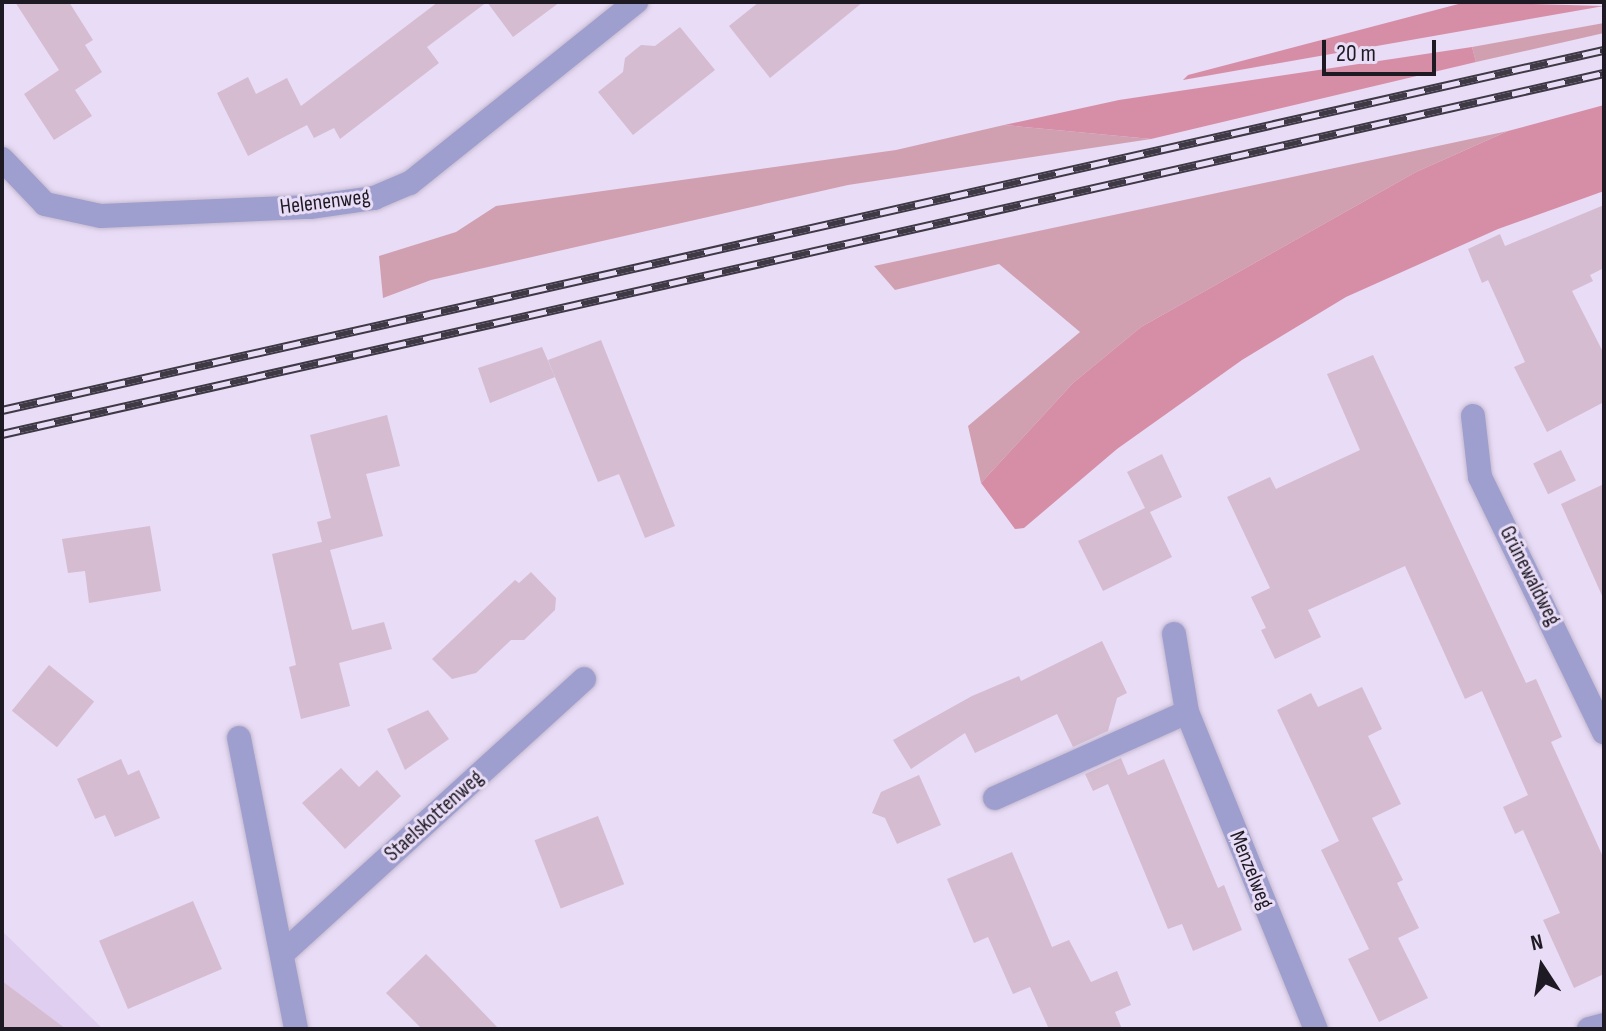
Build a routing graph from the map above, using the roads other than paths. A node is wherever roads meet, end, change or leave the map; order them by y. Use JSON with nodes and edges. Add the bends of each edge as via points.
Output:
{"nodes":[{"id":1,"x":634,"y":3,"type":"edge"},
{"id":2,"x":2,"y":159,"type":"edge"},
{"id":3,"x":1473,"y":416,"type":"dead end"},
{"id":4,"x":1174,"y":634,"type":"dead end"},
{"id":5,"x":584,"y":679,"type":"dead end"},
{"id":6,"x":1187,"y":712,"type":"junction"},
{"id":7,"x":1604,"y":732,"type":"edge"},
{"id":8,"x":239,"y":738,"type":"dead end"},
{"id":9,"x":995,"y":798,"type":"dead end"},
{"id":10,"x":283,"y":953,"type":"junction"},
{"id":11,"x":1604,"y":1025,"type":"edge"},
{"id":12,"x":296,"y":1029,"type":"edge"},
{"id":13,"x":1316,"y":1029,"type":"edge"},
{"id":14,"x":1589,"y":1029,"type":"edge"}],
"edges":[{"from":1,"to":2,"type":"street","name":"Helenenweg","via":[[410,183],[374,198],[310,207],[101,216],[45,204]]},
{"from":3,"to":7,"type":"street","name":"Grünewaldweg","via":[[1480,477]]},
{"from":4,"to":6,"type":"street","name":"Menzelweg"},
{"from":5,"to":10,"type":"street","name":"Staelskottenweg"},
{"from":6,"to":9,"type":"street"},
{"from":6,"to":13,"type":"street","name":"Menzelweg"},
{"from":8,"to":10,"type":"street"},
{"from":10,"to":12,"type":"street"},
{"from":11,"to":14,"type":"street"}]}
